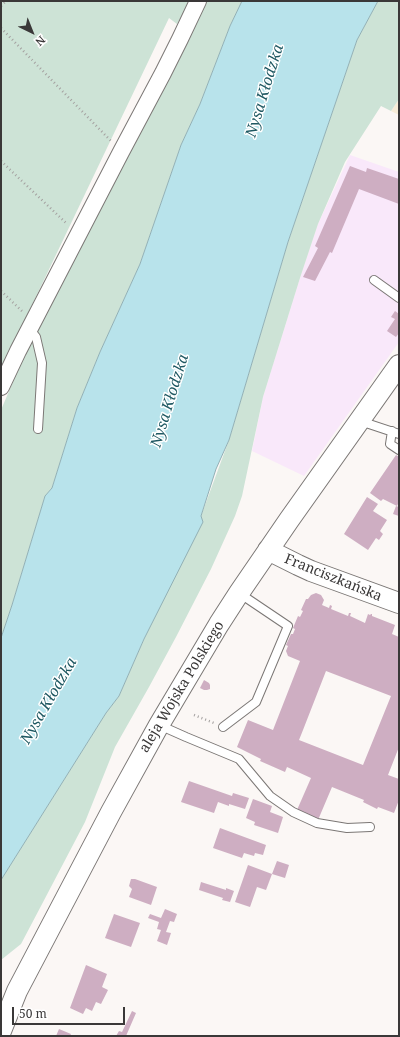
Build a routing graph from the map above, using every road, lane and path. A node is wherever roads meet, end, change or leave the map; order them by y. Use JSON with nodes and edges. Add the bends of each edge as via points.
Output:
{"nodes":[{"id":1,"x":6,"y":1,"type":"edge"},
{"id":2,"x":198,"y":1,"type":"edge"},
{"id":3,"x":1,"y":6,"type":"edge"},
{"id":4,"x":1,"y":28,"type":"edge"},
{"id":5,"x":121,"y":152,"type":"junction"},
{"id":6,"x":1,"y":161,"type":"edge"},
{"id":7,"x":78,"y":235,"type":"junction"},
{"id":8,"x":374,"y":280,"type":"dead end"},
{"id":9,"x":1,"y":291,"type":"edge"},
{"id":10,"x":399,"y":298,"type":"edge"},
{"id":11,"x":31,"y":325,"type":"junction"},
{"id":12,"x":399,"y":365,"type":"edge"},
{"id":13,"x":1,"y":387,"type":"edge"},
{"id":14,"x":360,"y":421,"type":"junction"},
{"id":15,"x":38,"y":429,"type":"dead end"},
{"id":16,"x":396,"y":433,"type":"edge"},
{"id":17,"x":399,"y":450,"type":"edge"},
{"id":18,"x":268,"y":550,"type":"junction"},
{"id":19,"x":239,"y":593,"type":"junction"},
{"id":20,"x":399,"y":603,"type":"edge"},
{"id":21,"x":194,"y":715,"type":"dead end"},
{"id":22,"x":159,"y":725,"type":"junction"},
{"id":23,"x":223,"y":727,"type":"joint"},
{"id":24,"x":370,"y":827,"type":"dead end"},
{"id":25,"x":1,"y":1031,"type":"edge"}],
"edges":[{"from":1,"to":3,"type":"path"},
{"from":2,"to":5,"type":"street"},
{"from":4,"to":5,"type":"path"},
{"from":5,"to":7,"type":"street"},
{"from":6,"to":7,"type":"path"},
{"from":7,"to":11,"type":"street"},
{"from":8,"to":10,"type":"lane"},
{"from":9,"to":11,"type":"path"},
{"from":11,"to":13,"type":"street"},
{"from":11,"to":15,"type":"lane","via":[[42,363]]},
{"from":12,"to":14,"type":"street","name":"aleja Wojska Polskiego"},
{"from":14,"to":16,"type":"lane"},
{"from":14,"to":18,"type":"street","name":"aleja Wojska Polskiego"},
{"from":16,"to":17,"type":"lane","via":[[390,444]]},
{"from":18,"to":19,"type":"street","name":"aleja Wojska Polskiego"},
{"from":18,"to":20,"type":"street","name":"Franciszkańska","via":[[298,566]]},
{"from":19,"to":22,"type":"street","name":"aleja Wojska Polskiego"},
{"from":19,"to":23,"type":"lane","via":[[288,626],[256,702]]},
{"from":21,"to":23,"type":"path"},
{"from":22,"to":24,"type":"lane","via":[[239,759],[270,796],[293,812],[317,823],[348,828]]},
{"from":22,"to":25,"type":"street","name":"aleja Wojska Polskiego","via":[[17,991]]}]}
